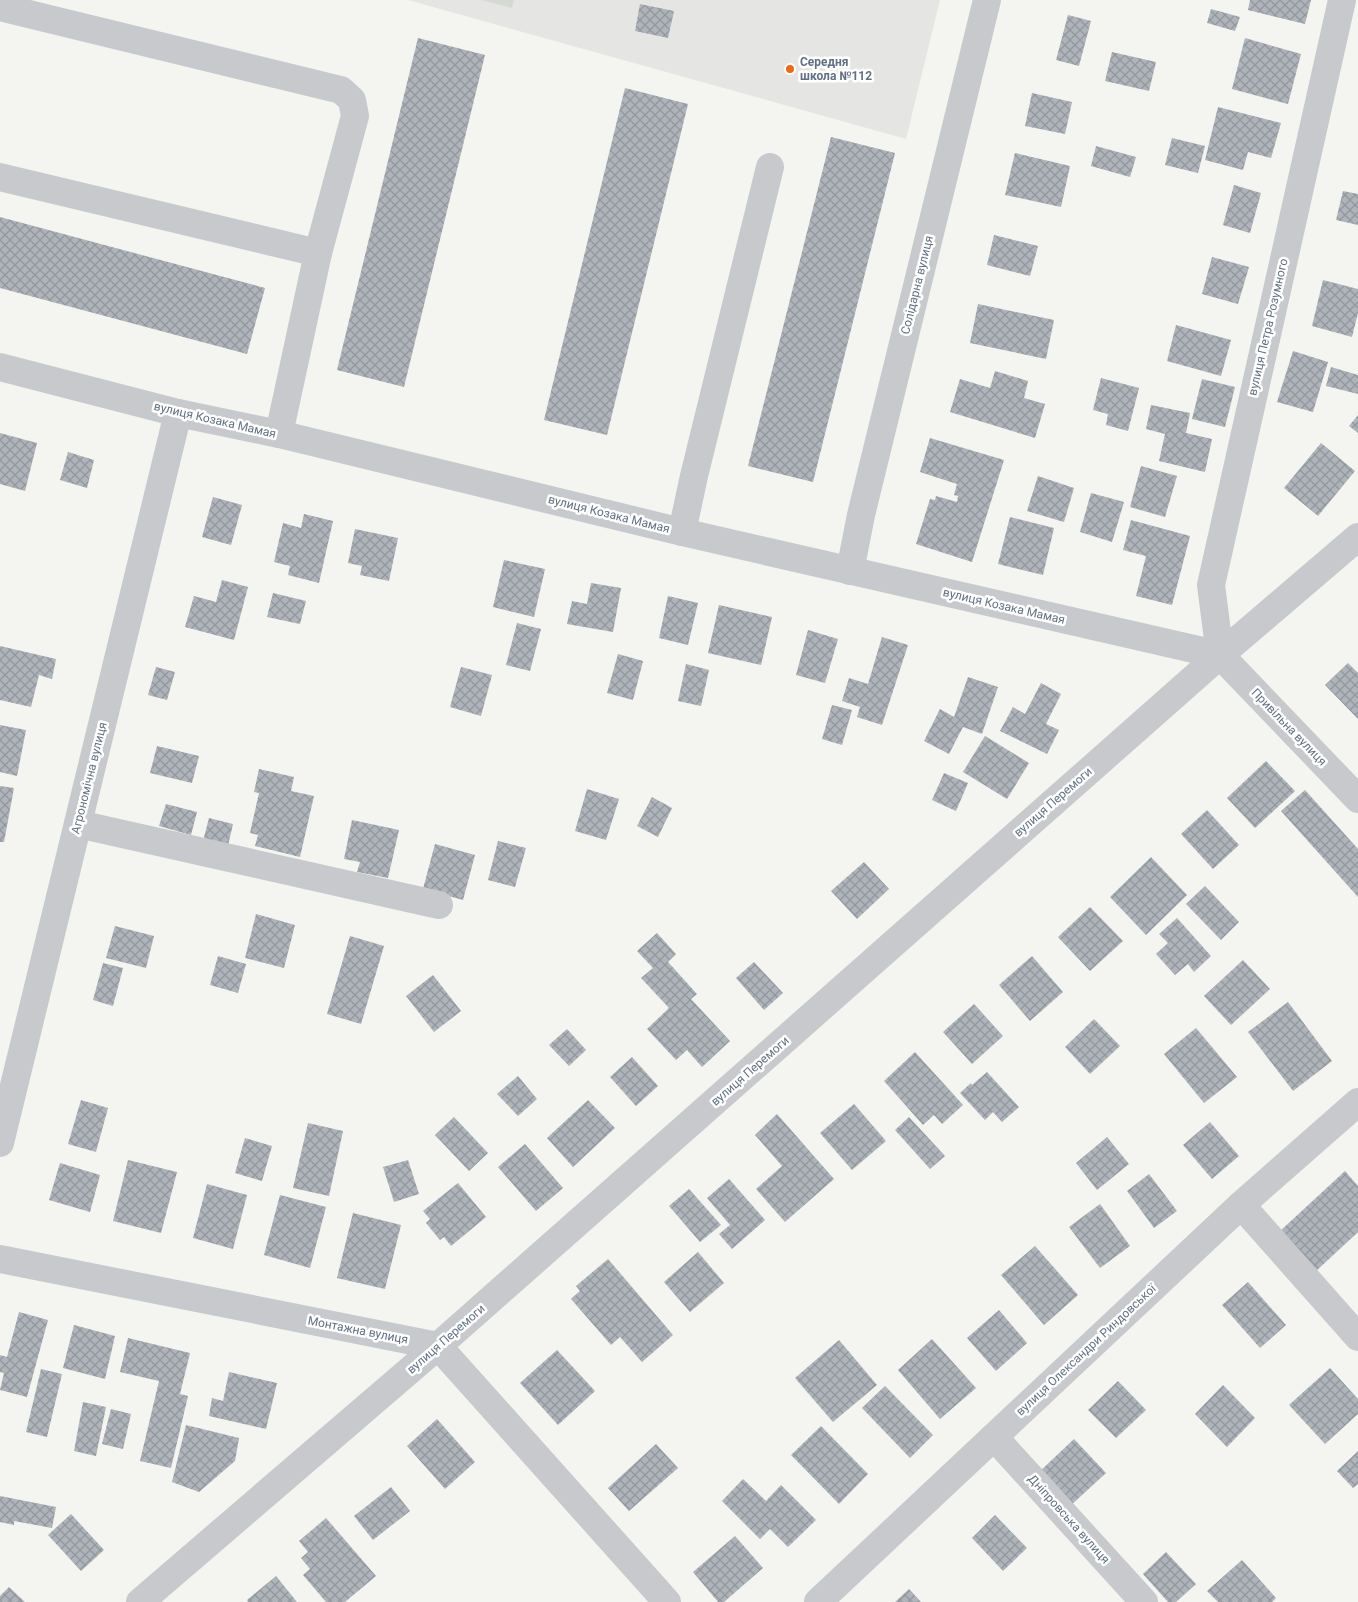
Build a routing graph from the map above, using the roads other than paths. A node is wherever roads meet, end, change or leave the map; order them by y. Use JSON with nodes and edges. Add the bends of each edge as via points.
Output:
{"nodes":[{"id":1,"x":987,"y":0,"type":"edge"},
{"id":2,"x":1342,"y":0,"type":"edge"},
{"id":3,"x":0,"y":7,"type":"edge"},
{"id":4,"x":770,"y":167,"type":"dead end"},
{"id":5,"x":0,"y":177,"type":"edge"},
{"id":6,"x":318,"y":252,"type":"junction"},
{"id":7,"x":0,"y":367,"type":"edge"},
{"id":8,"x":178,"y":413,"type":"junction"},
{"id":9,"x":278,"y":434,"type":"junction"},
{"id":10,"x":682,"y":532,"type":"junction"},
{"id":11,"x":1358,"y":537,"type":"edge"},
{"id":12,"x":850,"y":571,"type":"junction"},
{"id":13,"x":1220,"y":655,"type":"junction"},
{"id":14,"x":1358,"y":799,"type":"edge"},
{"id":15,"x":78,"y":824,"type":"junction"},
{"id":16,"x":439,"y":905,"type":"dead end"},
{"id":17,"x":1358,"y":1102,"type":"edge"},
{"id":18,"x":0,"y":1143,"type":"edge"},
{"id":19,"x":1241,"y":1205,"type":"junction"},
{"id":20,"x":0,"y":1259,"type":"edge"},
{"id":21,"x":1358,"y":1337,"type":"edge"},
{"id":22,"x":438,"y":1346,"type":"junction"},
{"id":23,"x":994,"y":1437,"type":"junction"},
{"id":24,"x":140,"y":1602,"type":"edge"},
{"id":25,"x":667,"y":1602,"type":"edge"},
{"id":26,"x":818,"y":1602,"type":"edge"},
{"id":27,"x":1144,"y":1602,"type":"edge"}],
"edges":[{"from":1,"to":12,"type":"street","name":"Солідарна вулиця"},
{"from":2,"to":13,"type":"street","name":"вулиця Петра Розумного","via":[[1211,584]]},
{"from":3,"to":6,"type":"street","via":[[342,90],[352,100],[354,116]]},
{"from":4,"to":10,"type":"street"},
{"from":5,"to":6,"type":"street"},
{"from":6,"to":9,"type":"street"},
{"from":7,"to":8,"type":"street","name":"вулиця Козака Мамая"},
{"from":8,"to":9,"type":"street","name":"вулиця Козака Мамая"},
{"from":8,"to":15,"type":"street","name":"Агрономічна вулиця"},
{"from":9,"to":10,"type":"street","name":"вулиця Козака Мамая"},
{"from":10,"to":12,"type":"street","name":"вулиця Козака Мамая"},
{"from":11,"to":13,"type":"street","name":"вулиця Перемоги"},
{"from":12,"to":13,"type":"street","name":"вулиця Козака Мамая"},
{"from":13,"to":14,"type":"street","name":"Привільна вулиця"},
{"from":13,"to":22,"type":"street","name":"вулиця Перемоги"},
{"from":15,"to":16,"type":"street"},
{"from":15,"to":18,"type":"street","name":"Агрономічна вулиця"},
{"from":17,"to":19,"type":"street","name":"вулиця Олександри Риндовської"},
{"from":19,"to":21,"type":"street"},
{"from":19,"to":23,"type":"street","name":"вулиця Олександри Риндовської"},
{"from":20,"to":22,"type":"street","name":"Монтажна вулиця"},
{"from":22,"to":24,"type":"street","name":"вулиця Перемоги"},
{"from":22,"to":25,"type":"street"},
{"from":23,"to":26,"type":"street","name":"вулиця Олександри Риндовської"},
{"from":23,"to":27,"type":"street","name":"Дніпровська вулиця"}]}
